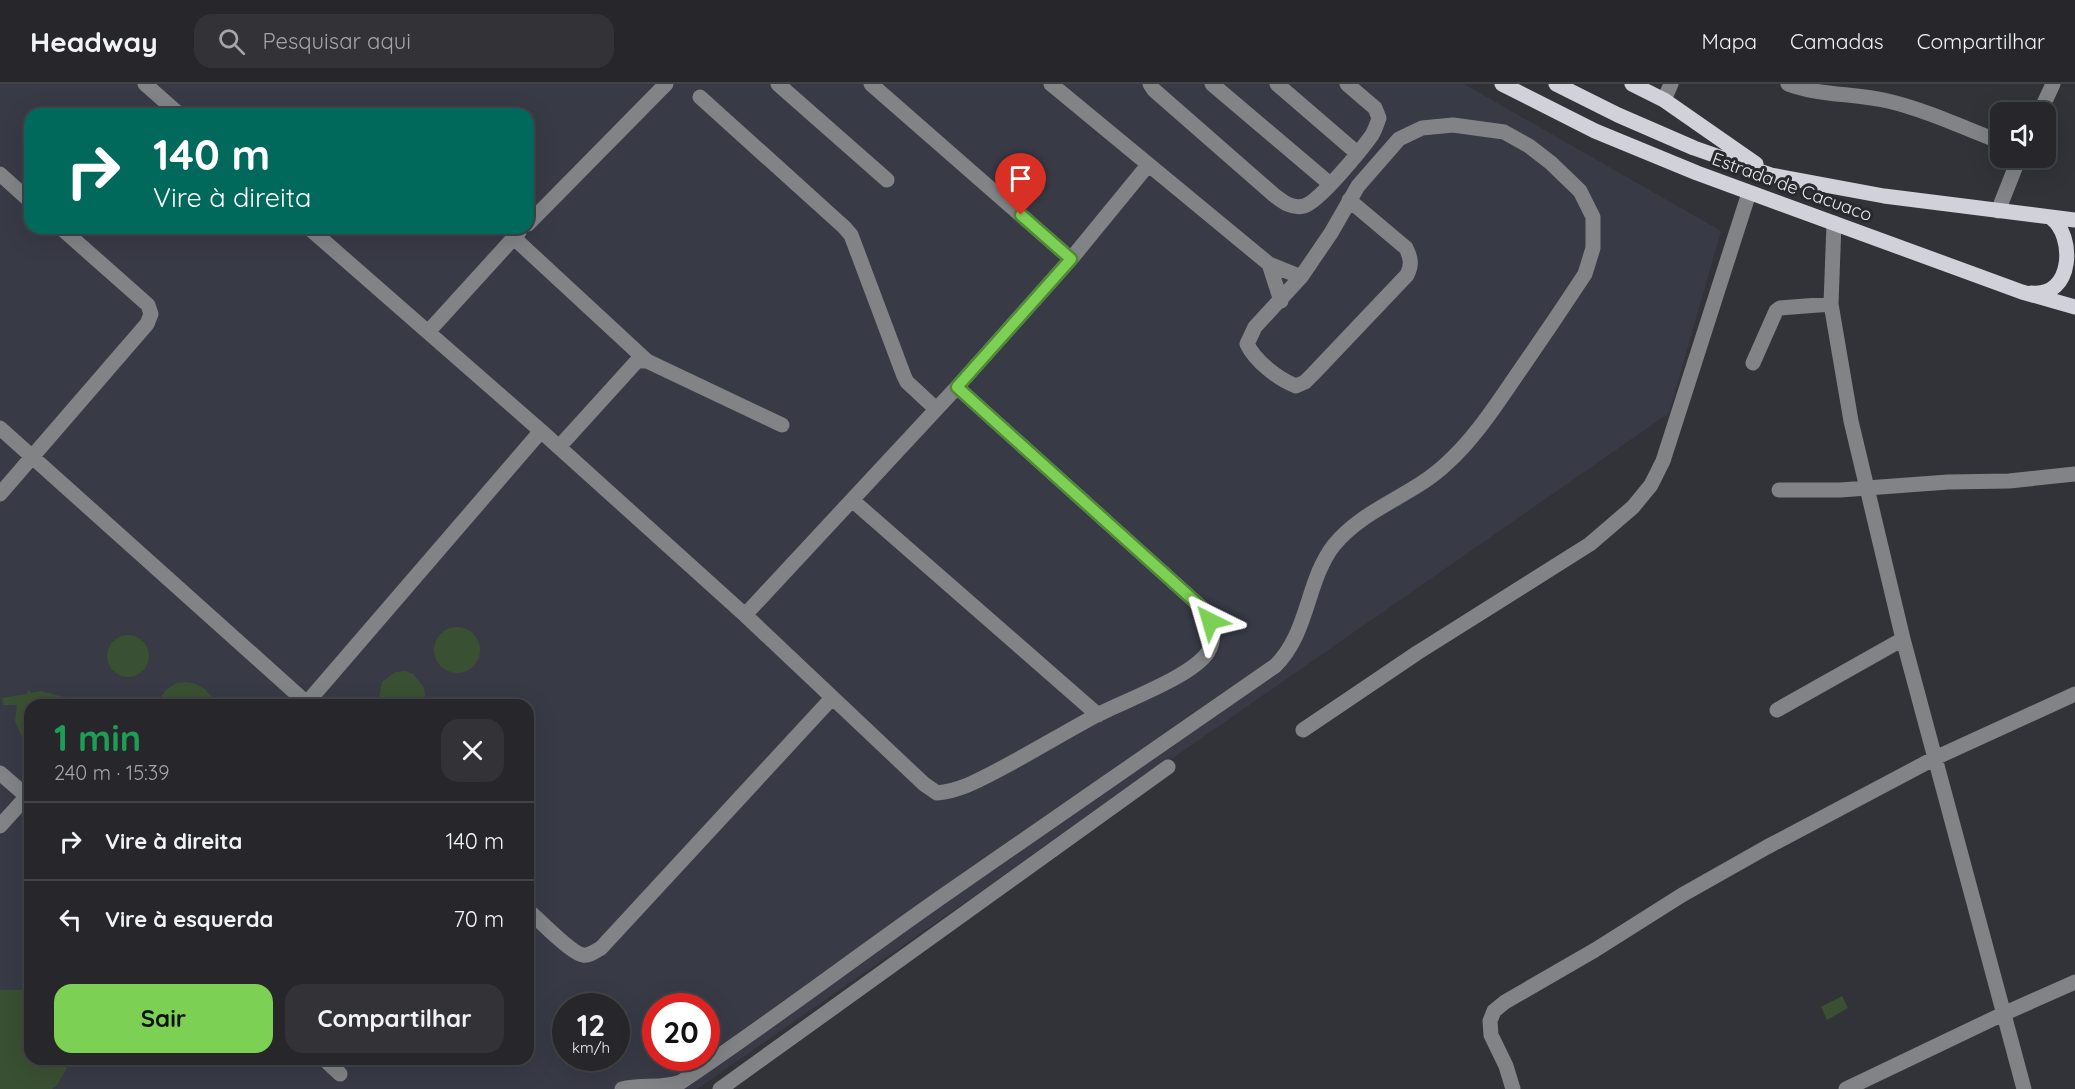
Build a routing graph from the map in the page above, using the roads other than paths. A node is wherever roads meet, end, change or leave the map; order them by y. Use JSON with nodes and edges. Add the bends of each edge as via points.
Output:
{"nodes":[{"id":1,"x":145,"y":84,"type":"edge"},
{"id":2,"x":666,"y":84,"type":"edge"},
{"id":3,"x":778,"y":84,"type":"edge"},
{"id":4,"x":871,"y":84,"type":"edge"},
{"id":5,"x":1051,"y":84,"type":"edge"},
{"id":6,"x":1150,"y":84,"type":"edge"},
{"id":7,"x":1212,"y":84,"type":"edge"},
{"id":8,"x":1277,"y":84,"type":"edge"},
{"id":9,"x":1347,"y":84,"type":"edge"},
{"id":10,"x":1502,"y":84,"type":"edge"},
{"id":11,"x":1556,"y":84,"type":"edge"},
{"id":12,"x":1632,"y":84,"type":"edge"},
{"id":13,"x":1671,"y":84,"type":"edge"},
{"id":14,"x":1788,"y":84,"type":"edge"},
{"id":15,"x":2053,"y":84,"type":"edge"},
{"id":16,"x":700,"y":98,"type":"dead end"},
{"id":17,"x":1664,"y":100,"type":"junction"},
{"id":18,"x":2045,"y":102,"type":"edge"},
{"id":19,"x":172,"y":108,"type":"edge"},
{"id":20,"x":1990,"y":138,"type":"edge"},
{"id":21,"x":1357,"y":153,"type":"junction"},
{"id":22,"x":1148,"y":165,"type":"junction"},
{"id":23,"x":2015,"y":168,"type":"edge"},
{"id":24,"x":0,"y":174,"type":"edge"},
{"id":25,"x":1771,"y":175,"type":"junction"},
{"id":26,"x":887,"y":180,"type":"dead end"},
{"id":27,"x":1330,"y":184,"type":"junction"},
{"id":28,"x":1749,"y":193,"type":"junction"},
{"id":29,"x":24,"y":196,"type":"edge"},
{"id":30,"x":1349,"y":200,"type":"junction"},
{"id":31,"x":1998,"y":211,"type":"junction"},
{"id":32,"x":2043,"y":215,"type":"junction"},
{"id":33,"x":534,"y":218,"type":"edge"},
{"id":34,"x":2075,"y":220,"type":"edge"},
{"id":35,"x":1834,"y":222,"type":"junction"},
{"id":36,"x":68,"y":234,"type":"edge"},
{"id":37,"x":316,"y":234,"type":"edge"},
{"id":38,"x":518,"y":234,"type":"edge"},
{"id":39,"x":520,"y":234,"type":"edge"},
{"id":40,"x":1071,"y":259,"type":"junction"},
{"id":41,"x":1269,"y":264,"type":"junction"},
{"id":42,"x":1301,"y":277,"type":"junction"},
{"id":43,"x":2022,"y":292,"type":"junction"},
{"id":44,"x":1281,"y":301,"type":"junction"},
{"id":45,"x":1831,"y":304,"type":"junction"},
{"id":46,"x":2075,"y":307,"type":"edge"},
{"id":47,"x":428,"y":332,"type":"junction"},
{"id":48,"x":647,"y":361,"type":"junction"},
{"id":49,"x":1753,"y":363,"type":"dead end"},
{"id":50,"x":957,"y":387,"type":"junction"},
{"id":51,"x":936,"y":409,"type":"junction"},
{"id":52,"x":782,"y":425,"type":"dead end"},
{"id":53,"x":0,"y":428,"type":"edge"},
{"id":54,"x":541,"y":432,"type":"junction"},
{"id":55,"x":559,"y":447,"type":"junction"},
{"id":56,"x":33,"y":456,"type":"junction"},
{"id":57,"x":2075,"y":474,"type":"edge"},
{"id":58,"x":1867,"y":488,"type":"junction"},
{"id":59,"x":1779,"y":490,"type":"dead end"},
{"id":60,"x":0,"y":494,"type":"edge"},
{"id":61,"x":852,"y":500,"type":"junction"},
{"id":62,"x":745,"y":615,"type":"junction"},
{"id":63,"x":1903,"y":639,"type":"junction"},
{"id":64,"x":2075,"y":694,"type":"edge"},
{"id":65,"x":832,"y":698,"type":"junction"},
{"id":66,"x":301,"y":699,"type":"edge"},
{"id":67,"x":311,"y":699,"type":"edge"},
{"id":68,"x":1777,"y":710,"type":"dead end"},
{"id":69,"x":1098,"y":715,"type":"junction"},
{"id":70,"x":1304,"y":730,"type":"dead end"},
{"id":71,"x":1935,"y":758,"type":"junction"},
{"id":72,"x":1168,"y":767,"type":"dead end"},
{"id":73,"x":0,"y":773,"type":"edge"},
{"id":74,"x":24,"y":794,"type":"edge"},
{"id":75,"x":24,"y":802,"type":"edge"},
{"id":76,"x":0,"y":826,"type":"edge"},
{"id":77,"x":534,"y":915,"type":"edge"},
{"id":78,"x":2075,"y":982,"type":"edge"},
{"id":79,"x":2003,"y":1014,"type":"junction"},
{"id":80,"x":330,"y":1065,"type":"edge"},
{"id":81,"x":340,"y":1074,"type":"dead end"},
{"id":82,"x":622,"y":1089,"type":"edge"},
{"id":83,"x":720,"y":1089,"type":"edge"},
{"id":84,"x":1513,"y":1089,"type":"edge"},
{"id":85,"x":1846,"y":1089,"type":"edge"},
{"id":86,"x":2024,"y":1089,"type":"edge"}],
"edges":[{"from":1,"to":19,"type":"street"},
{"from":2,"to":33,"type":"street"},
{"from":3,"to":26,"type":"street"},
{"from":4,"to":40,"type":"street"},
{"from":5,"to":22,"type":"street"},
{"from":6,"to":27,"type":"street","via":[[1284,202],[1305,206]]},
{"from":7,"to":27,"type":"street"},
{"from":8,"to":21,"type":"street"},
{"from":9,"to":21,"type":"street","via":[[1375,108],[1379,118],[1372,135]]},
{"from":10,"to":28,"type":"main road","name":"Estrada de Cacuaco","via":[[1595,131]]},
{"from":11,"to":25,"type":"main road","name":"Estrada de Cacuaco","via":[[1694,148]]},
{"from":12,"to":17,"type":"main road"},
{"from":13,"to":17,"type":"street"},
{"from":14,"to":20,"type":"street","via":[[1816,93],[1888,101]]},
{"from":15,"to":18,"type":"street"},
{"from":16,"to":51,"type":"street","via":[[851,235],[904,376]]},
{"from":17,"to":25,"type":"main road"},
{"from":21,"to":27,"type":"street"},
{"from":22,"to":40,"type":"street"},
{"from":22,"to":41,"type":"street"},
{"from":23,"to":31,"type":"street"},
{"from":24,"to":29,"type":"street"},
{"from":25,"to":31,"type":"main road","name":"Estrada de Cacuaco","via":[[1884,196]]},
{"from":28,"to":35,"type":"main road","name":"Estrada de Cacuaco"},
{"from":28,"to":70,"type":"street","via":[[1663,461],[1651,485],[1633,507],[1590,544]]},
{"from":30,"to":42,"type":"street"},
{"from":30,"to":44,"type":"street","via":[[1406,248],[1411,267],[1407,275],[1305,382],[1296,386],[1251,353],[1247,344],[1255,327]]},
{"from":30,"to":82,"type":"street","via":[[1399,139],[1422,128],[1453,125],[1504,132],[1551,163],[1580,191],[1593,217],[1593,248],[1585,274],[1481,428],[1460,452],[1426,480],[1352,527],[1336,542],[1316,574],[1297,636],[1275,666],[681,1082]]},
{"from":31,"to":32,"type":"main road","name":"Estrada de Cacuaco"},
{"from":32,"to":34,"type":"main road","name":"Estrada de Cacuaco"},
{"from":32,"to":43,"type":"main road","via":[[2065,229],[2074,252],[2073,264],[2059,285],[2036,294]]},
{"from":35,"to":43,"type":"main road","name":"Estrada de Cacuaco"},
{"from":35,"to":45,"type":"street"},
{"from":36,"to":56,"type":"street","via":[[148,305],[151,314],[147,324]]},
{"from":37,"to":47,"type":"street"},
{"from":38,"to":47,"type":"street"},
{"from":39,"to":48,"type":"street"},
{"from":40,"to":50,"type":"street"},
{"from":41,"to":42,"type":"street"},
{"from":41,"to":44,"type":"street"},
{"from":42,"to":44,"type":"street"},
{"from":43,"to":46,"type":"main road","name":"Estrada de Cacuaco"},
{"from":45,"to":49,"type":"street","via":[[1776,311]]},
{"from":45,"to":58,"type":"street","via":[[1847,402]]},
{"from":47,"to":54,"type":"street"},
{"from":48,"to":52,"type":"street"},
{"from":48,"to":55,"type":"street","via":[[637,361]]},
{"from":50,"to":51,"type":"street"},
{"from":50,"to":69,"type":"street","via":[[1200,606],[1210,621],[1214,638],[1207,653],[1174,678]]},
{"from":51,"to":61,"type":"street"},
{"from":53,"to":56,"type":"street"},
{"from":54,"to":55,"type":"street"},
{"from":54,"to":67,"type":"street"},
{"from":55,"to":62,"type":"street"},
{"from":56,"to":60,"type":"street"},
{"from":56,"to":66,"type":"street"},
{"from":57,"to":58,"type":"street"},
{"from":58,"to":59,"type":"street"},
{"from":58,"to":63,"type":"street"},
{"from":61,"to":62,"type":"street"},
{"from":61,"to":69,"type":"street"},
{"from":62,"to":65,"type":"street"},
{"from":63,"to":68,"type":"street"},
{"from":63,"to":71,"type":"street"},
{"from":64,"to":71,"type":"street"},
{"from":65,"to":69,"type":"street","via":[[937,793],[976,781]]},
{"from":65,"to":77,"type":"street","via":[[601,948],[583,955]]},
{"from":71,"to":79,"type":"street"},
{"from":71,"to":84,"type":"street","via":[[1690,891],[1494,1011],[1491,1035]]},
{"from":72,"to":83,"type":"street"},
{"from":73,"to":74,"type":"street"},
{"from":75,"to":76,"type":"street"},
{"from":78,"to":79,"type":"street"},
{"from":79,"to":85,"type":"street"},
{"from":79,"to":86,"type":"street"},
{"from":80,"to":81,"type":"street"}]}
